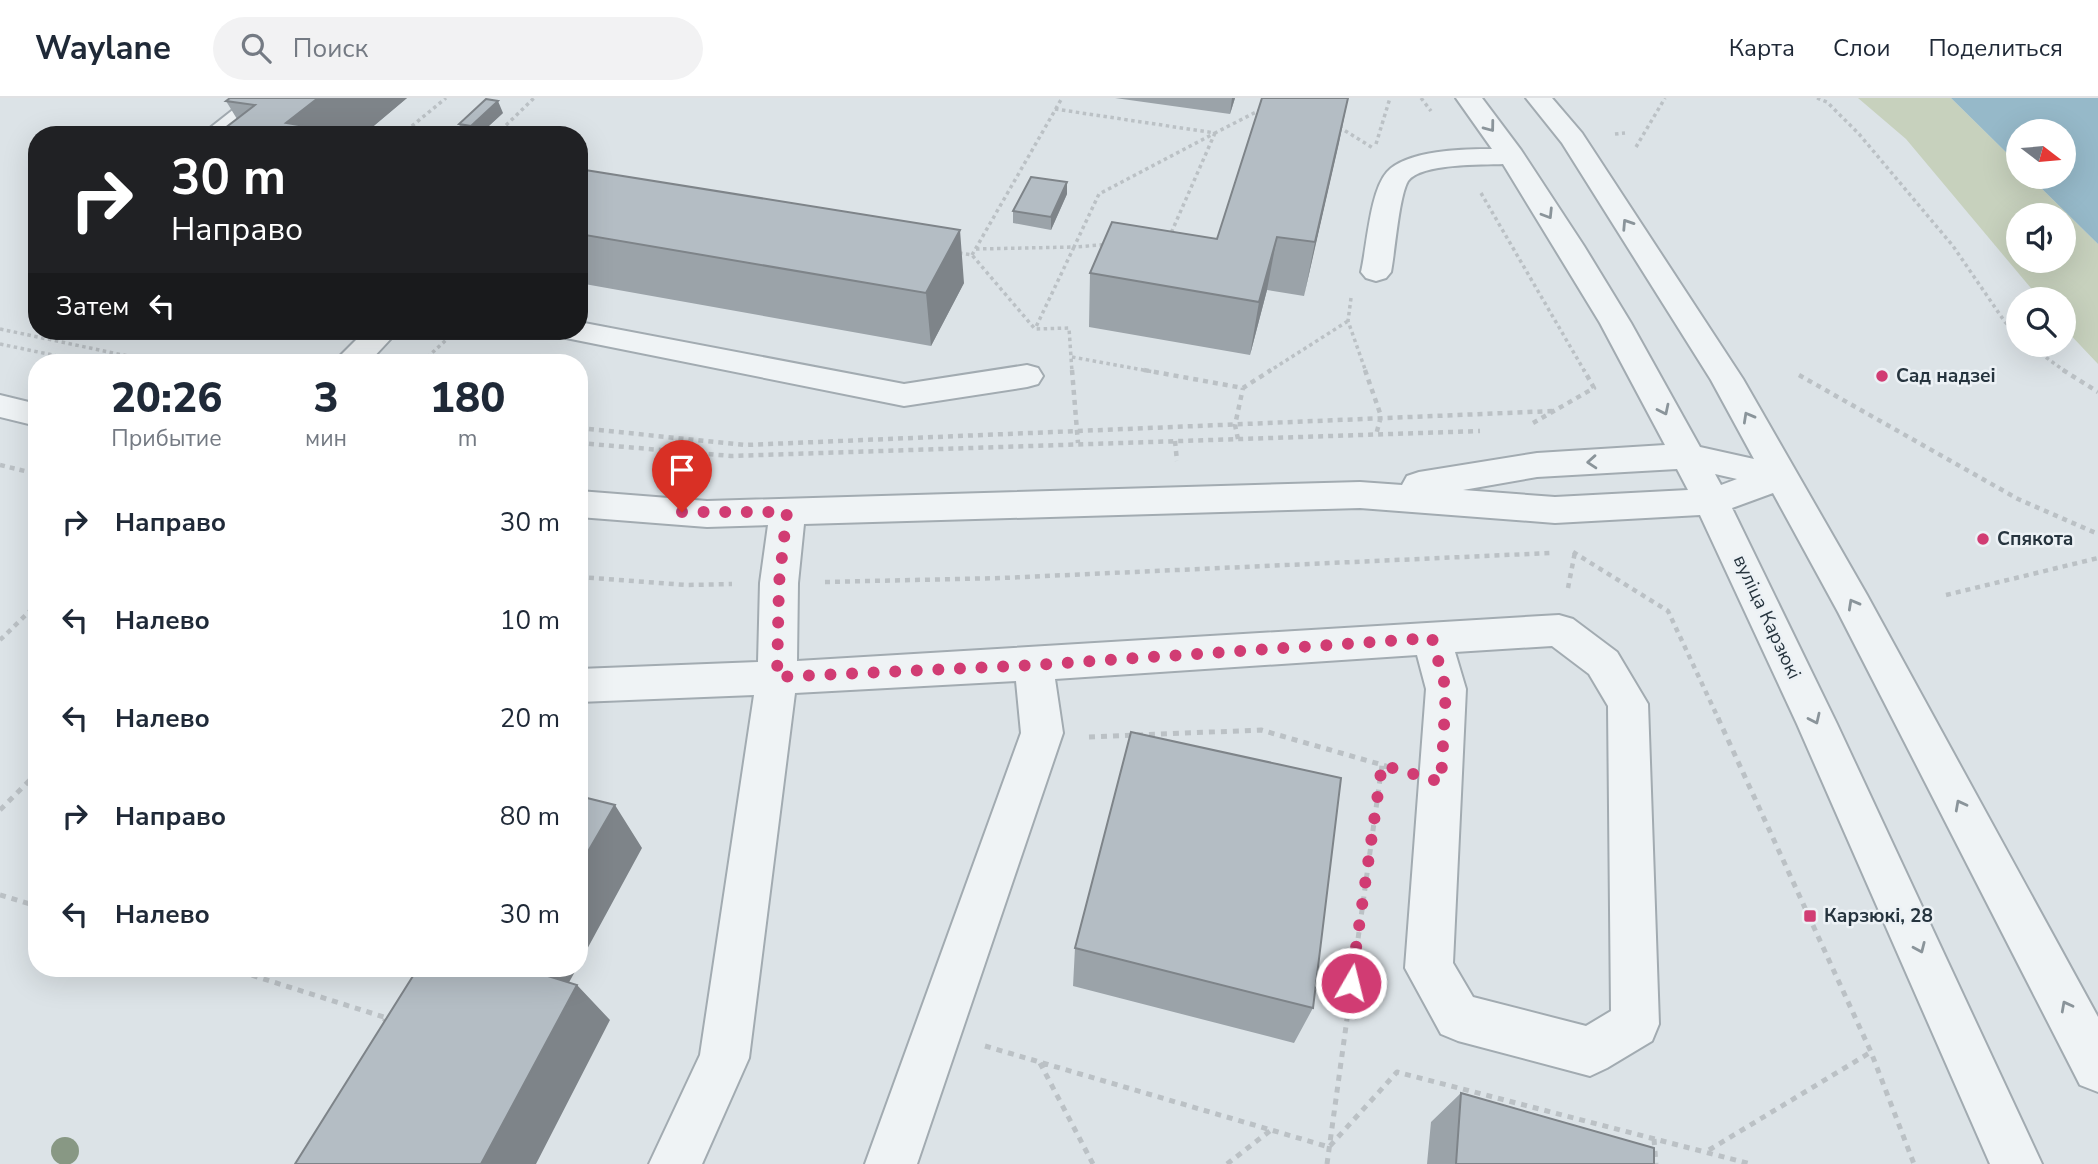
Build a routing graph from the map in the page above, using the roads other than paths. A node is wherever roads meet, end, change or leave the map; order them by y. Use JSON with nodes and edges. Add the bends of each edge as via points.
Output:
{"nodes":[{"id":1,"x":264,"y":98,"type":"edge"},
{"id":2,"x":1469,"y":98,"type":"edge"},
{"id":3,"x":1539,"y":98,"type":"edge"},
{"id":4,"x":226,"y":126,"type":"edge"},
{"id":5,"x":1512,"y":156,"type":"junction"},
{"id":6,"x":1376,"y":272,"type":"dead end"},
{"id":7,"x":588,"y":333,"type":"edge"},
{"id":8,"x":373,"y":340,"type":"edge"},
{"id":9,"x":359,"y":354,"type":"edge"},
{"id":10,"x":1027,"y":376,"type":"dead end"},
{"id":11,"x":0,"y":406,"type":"edge"},
{"id":12,"x":28,"y":413,"type":"edge"},
{"id":13,"x":1687,"y":456,"type":"junction"},
{"id":14,"x":1781,"y":477,"type":"junction"},
{"id":15,"x":1360,"y":495,"type":"junction"},
{"id":16,"x":1712,"y":502,"type":"junction"},
{"id":17,"x":588,"y":505,"type":"edge"},
{"id":18,"x":787,"y":512,"type":"junction"},
{"id":19,"x":1432,"y":638,"type":"junction"},
{"id":20,"x":1034,"y":665,"type":"junction"},
{"id":21,"x":777,"y":677,"type":"junction"},
{"id":22,"x":588,"y":686,"type":"edge"},
{"id":23,"x":2098,"y":1066,"type":"edge"},
{"id":24,"x":675,"y":1164,"type":"edge"},
{"id":25,"x":891,"y":1164,"type":"edge"},
{"id":26,"x":2016,"y":1164,"type":"edge"}],
"edges":[{"from":1,"to":4,"type":"street"},
{"from":2,"to":5,"type":"street","name":"вуліца Карзюкі","one_way":true},
{"from":14,"to":3,"type":"street","one_way":true,"via":[[1727,379],[1573,139]]},
{"from":5,"to":6,"type":"street","via":[[1408,168],[1395,179]]},
{"from":5,"to":13,"type":"street","name":"вуліца Карзюкі","one_way":true,"via":[[1630,348]]},
{"from":7,"to":10,"type":"street","via":[[904,395]]},
{"from":8,"to":9,"type":"street"},
{"from":11,"to":12,"type":"street"},
{"from":13,"to":14,"type":"street"},
{"from":13,"to":15,"type":"street","one_way":true,"via":[[1537,465]]},
{"from":13,"to":16,"type":"street","name":"вуліца Карзюкі"},
{"from":14,"to":16,"type":"street"},
{"from":23,"to":14,"type":"street","one_way":true},
{"from":15,"to":16,"type":"street","via":[[1555,510]]},
{"from":15,"to":18,"type":"street"},
{"from":16,"to":26,"type":"street","name":"вуліца Карзюкі","one_way":true},
{"from":17,"to":18,"type":"street","via":[[707,514]]},
{"from":18,"to":21,"type":"street","via":[[779,583]]},
{"from":19,"to":19,"type":"street","via":[[1446,689],[1429,968],[1458,1017],[1590,1051],[1635,1024],[1628,704],[1603,663],[1559,630]]},
{"from":19,"to":20,"type":"street"},
{"from":20,"to":21,"type":"street"},
{"from":20,"to":25,"type":"street","via":[[1042,733]]},
{"from":21,"to":22,"type":"street"},
{"from":21,"to":24,"type":"street","via":[[724,1058]]}]}
